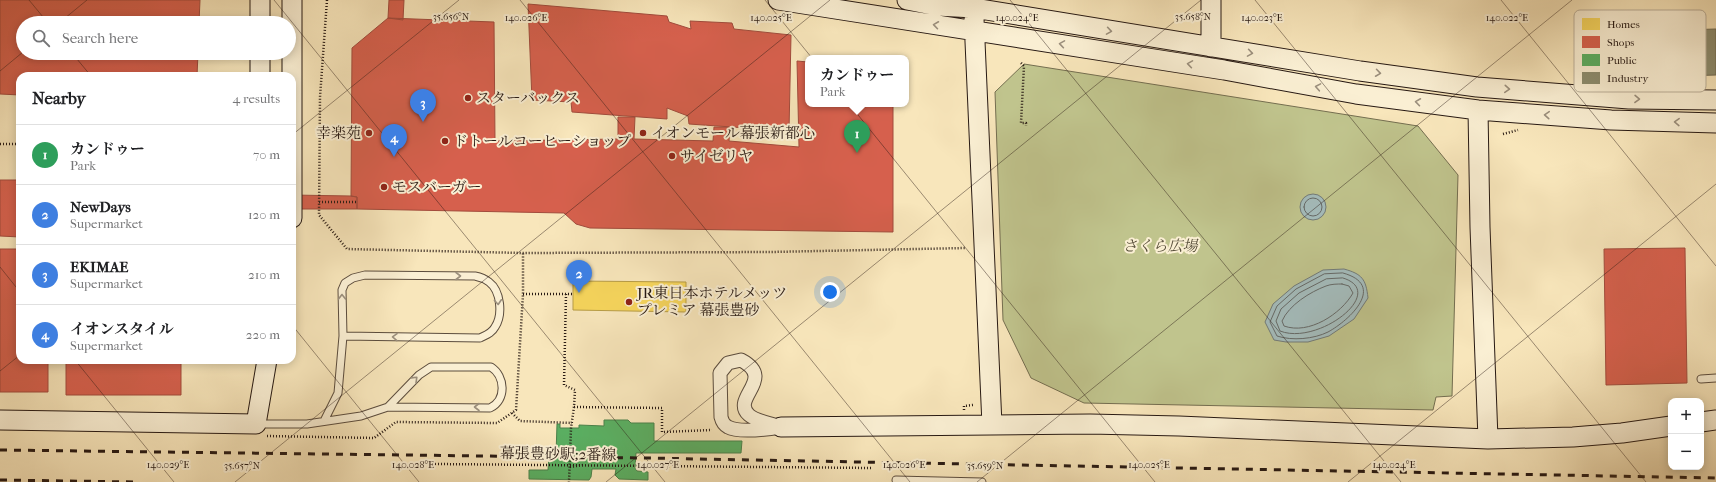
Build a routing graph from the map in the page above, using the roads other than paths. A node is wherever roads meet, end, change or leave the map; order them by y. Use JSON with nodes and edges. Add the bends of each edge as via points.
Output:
{"nodes":[{"id":1,"x":260,"y":0,"type":"edge"},
{"id":2,"x":292,"y":0,"type":"edge"},
{"id":3,"x":778,"y":0,"type":"edge"},
{"id":4,"x":907,"y":0,"type":"edge"},
{"id":5,"x":1211,"y":0,"type":"edge"},
{"id":6,"x":973,"y":4,"type":"edge"},
{"id":7,"x":260,"y":16,"type":"edge"},
{"id":8,"x":292,"y":16,"type":"edge"},
{"id":9,"x":975,"y":30,"type":"junction"},
{"id":10,"x":1211,"y":47,"type":"junction"},
{"id":11,"x":260,"y":60,"type":"edge"},
{"id":12,"x":292,"y":60,"type":"edge"},
{"id":13,"x":260,"y":72,"type":"edge"},
{"id":14,"x":292,"y":72,"type":"edge"},
{"id":15,"x":1716,"y":100,"type":"edge"},
{"id":16,"x":1478,"y":110,"type":"junction"},
{"id":17,"x":1716,"y":123,"type":"edge"},
{"id":18,"x":343,"y":336,"type":"junction"},
{"id":19,"x":256,"y":364,"type":"edge"},
{"id":20,"x":266,"y":364,"type":"edge"},
{"id":21,"x":1716,"y":378,"type":"edge"},
{"id":22,"x":1701,"y":379,"type":"dead end"},
{"id":23,"x":388,"y":407,"type":"junction"},
{"id":24,"x":0,"y":420,"type":"edge"},
{"id":25,"x":1716,"y":420,"type":"edge"},
{"id":26,"x":324,"y":421,"type":"junction"},
{"id":27,"x":1704,"y":422,"type":"edge"},
{"id":28,"x":256,"y":424,"type":"junction"},
{"id":29,"x":992,"y":425,"type":"junction"},
{"id":30,"x":1668,"y":426,"type":"edge"},
{"id":31,"x":780,"y":427,"type":"junction"},
{"id":32,"x":1488,"y":440,"type":"junction"},
{"id":33,"x":896,"y":480,"type":"dead end"},
{"id":34,"x":982,"y":482,"type":"edge"}],
"edges":[{"from":1,"to":7,"type":"street"},
{"from":2,"to":8,"type":"street"},
{"from":9,"to":3,"type":"street","one_way":true},
{"from":4,"to":6,"type":"street","via":[[937,6]]},
{"from":5,"to":10,"type":"street"},
{"from":6,"to":9,"type":"street"},
{"from":6,"to":10,"type":"street","one_way":true},
{"from":16,"to":9,"type":"street","one_way":true,"via":[[1356,94]]},
{"from":9,"to":29,"type":"street"},
{"from":10,"to":15,"type":"street","one_way":true,"via":[[1477,87],[1629,98]]},
{"from":11,"to":13,"type":"street"},
{"from":12,"to":14,"type":"street"},
{"from":17,"to":16,"type":"street","one_way":true,"via":[[1611,120]]},
{"from":16,"to":32,"type":"street"},
{"from":18,"to":18,"type":"lane","one_way":true,"via":[[342,290],[345,283],[353,278],[365,275],[475,276],[490,282],[499,297],[499,317],[495,327],[490,334],[480,338]]},
{"from":18,"to":26,"type":"lane","via":[[338,393]]},
{"from":19,"to":28,"type":"street"},
{"from":20,"to":28,"type":"street"},
{"from":21,"to":22,"type":"lane"},
{"from":23,"to":23,"type":"lane","one_way":true,"via":[[431,366],[491,367],[498,371],[501,380],[501,399],[490,408]]},
{"from":23,"to":26,"type":"lane","via":[[361,416]]},
{"from":24,"to":28,"type":"street"},
{"from":25,"to":27,"type":"street"},
{"from":26,"to":28,"type":"lane","via":[[307,424]]},
{"from":29,"to":31,"type":"street"},
{"from":29,"to":32,"type":"street","via":[[1179,426]]},
{"from":30,"to":32,"type":"street","via":[[1573,437]]},
{"from":31,"to":31,"type":"street","via":[[734,429],[723,422],[720,373],[728,363],[741,360],[754,372],[754,384],[744,400],[747,414],[756,420]]},
{"from":33,"to":34,"type":"lane"}]}
